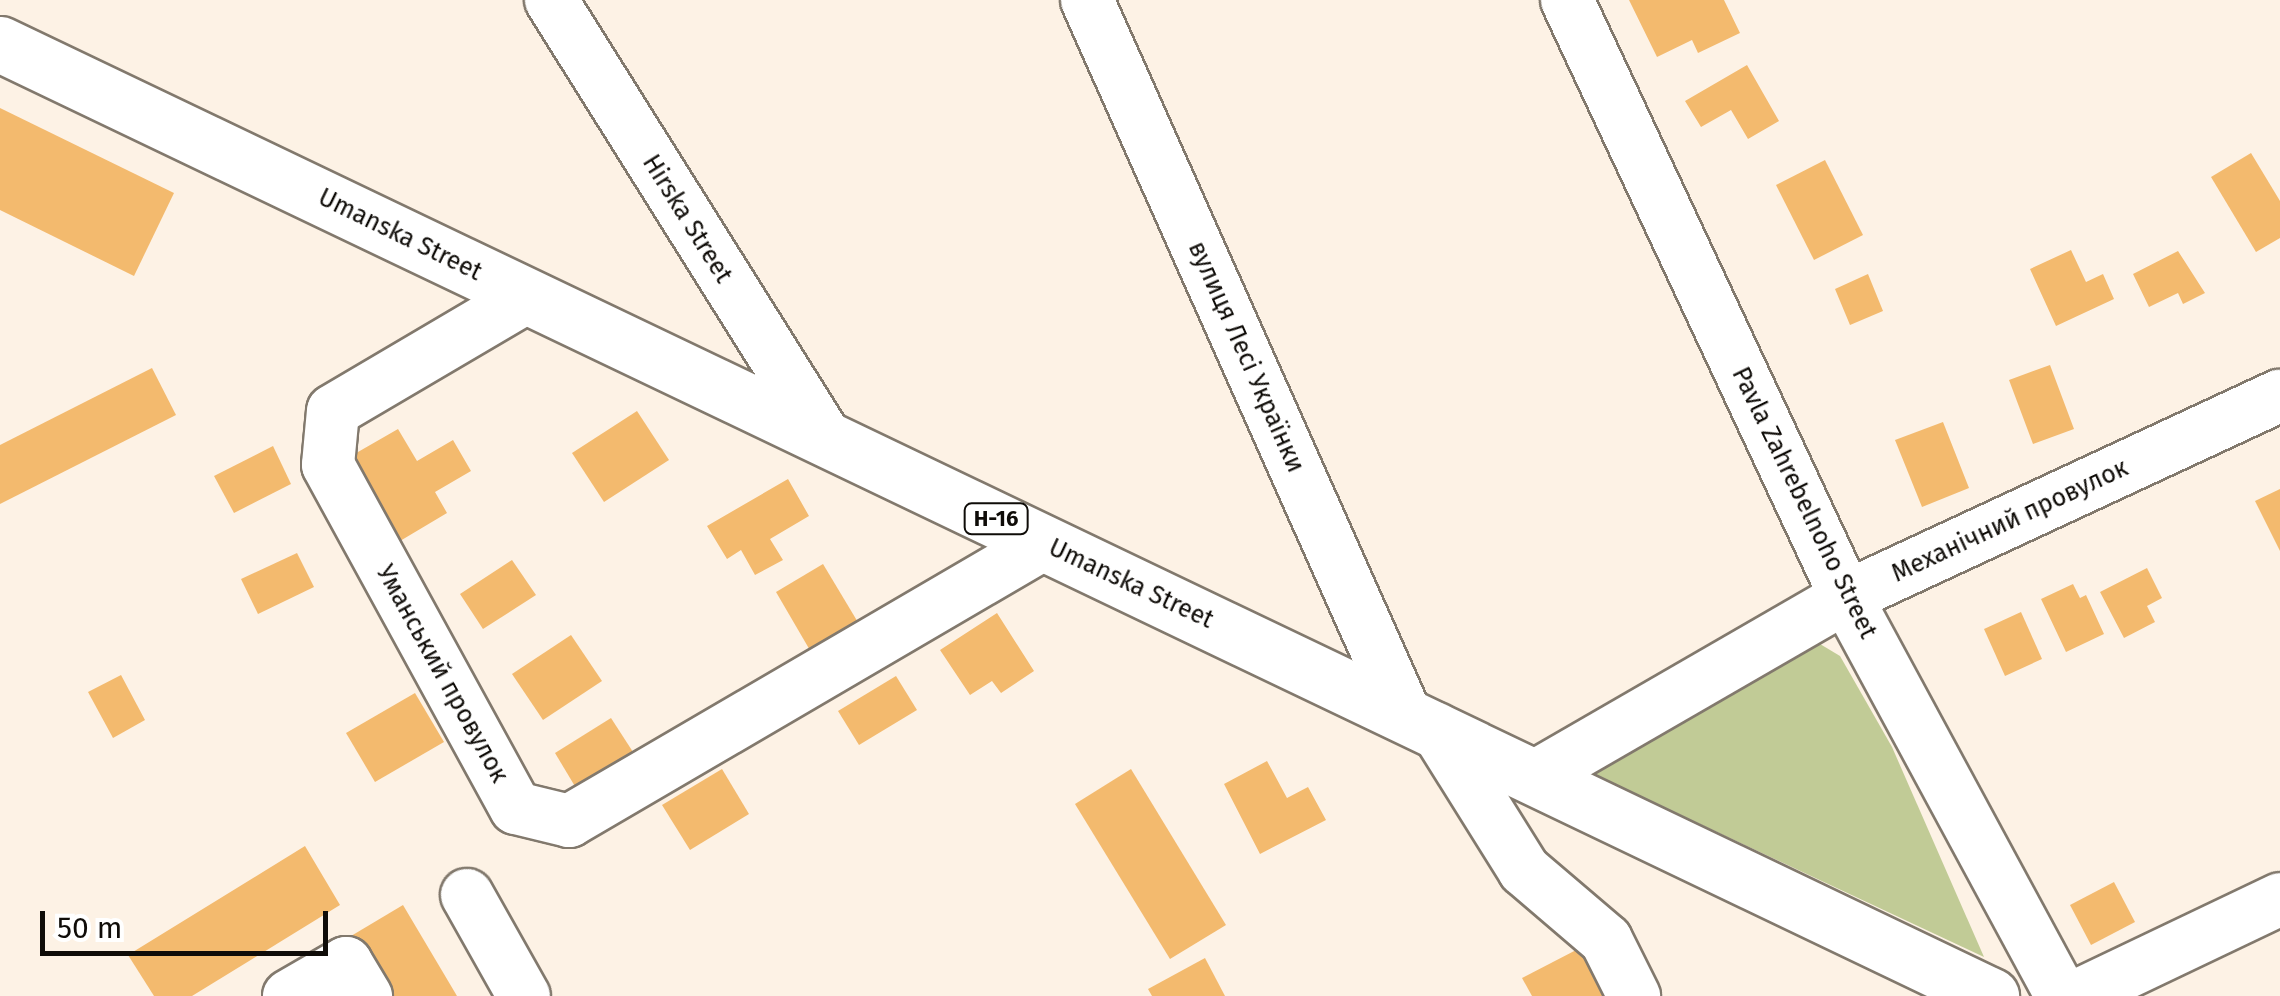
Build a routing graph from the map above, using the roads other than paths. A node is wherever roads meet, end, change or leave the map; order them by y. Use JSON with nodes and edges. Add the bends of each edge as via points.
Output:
{"nodes":[{"id":1,"x":551,"y":0,"type":"edge"},
{"id":2,"x":1086,"y":0,"type":"edge"},
{"id":3,"x":1567,"y":0,"type":"edge"},
{"id":4,"x":6,"y":37,"type":"edge"},
{"id":5,"x":528,"y":296,"type":"junction"},
{"id":6,"x":2280,"y":396,"type":"edge"},
{"id":7,"x":825,"y":437,"type":"junction"},
{"id":8,"x":1045,"y":542,"type":"junction"},
{"id":9,"x":1846,"y":597,"type":"junction"},
{"id":10,"x":1420,"y":721,"type":"junction"},
{"id":11,"x":1536,"y":776,"type":"junction"},
{"id":12,"x":467,"y":895,"type":"dead end"},
{"id":13,"x":2280,"y":899,"type":"edge"},
{"id":14,"x":289,"y":996,"type":"edge"},
{"id":15,"x":366,"y":996,"type":"edge"},
{"id":16,"x":524,"y":996,"type":"edge"},
{"id":17,"x":1634,"y":996,"type":"edge"},
{"id":18,"x":1991,"y":996,"type":"edge"},
{"id":19,"x":2062,"y":996,"type":"edge"},
{"id":20,"x":2076,"y":996,"type":"edge"}],
"edges":[{"from":1,"to":7,"type":"street","name":"Hirska Street"},
{"from":2,"to":10,"type":"street","name":"вулиця Лесі Українки"},
{"from":3,"to":9,"type":"street","name":"Pavla Zahrebelnoho Street"},
{"from":4,"to":5,"type":"main road","name":"Umanska Street","number":"Н-16"},
{"from":5,"to":7,"type":"main road","name":"Umanska Street","number":"Н-16"},
{"from":5,"to":8,"type":"street","name":"Уманський провулок","via":[[334,410],[328,465],[516,808],[569,821]]},
{"from":6,"to":9,"type":"street","name":"Механічний провулок"},
{"from":7,"to":8,"type":"main road","name":"Umanska Street","number":"Н-16"},
{"from":8,"to":10,"type":"main road","name":"Umanska Street","number":"Н-16"},
{"from":9,"to":11,"type":"street","name":"Механічний провулок"},
{"from":9,"to":19,"type":"street","name":"Pavla Zahrebelnoho Street"},
{"from":10,"to":11,"type":"main road","name":"Umanska Street","number":"Н-16"},
{"from":10,"to":17,"type":"street","name":"вулиця Лесі Українки","via":[[1524,870],[1606,940]]},
{"from":11,"to":18,"type":"main road","name":"Umanska Street","number":"Н-16"},
{"from":12,"to":16,"type":"street"},
{"from":13,"to":20,"type":"street"},
{"from":14,"to":15,"type":"street","via":[[346,963]]}]}
